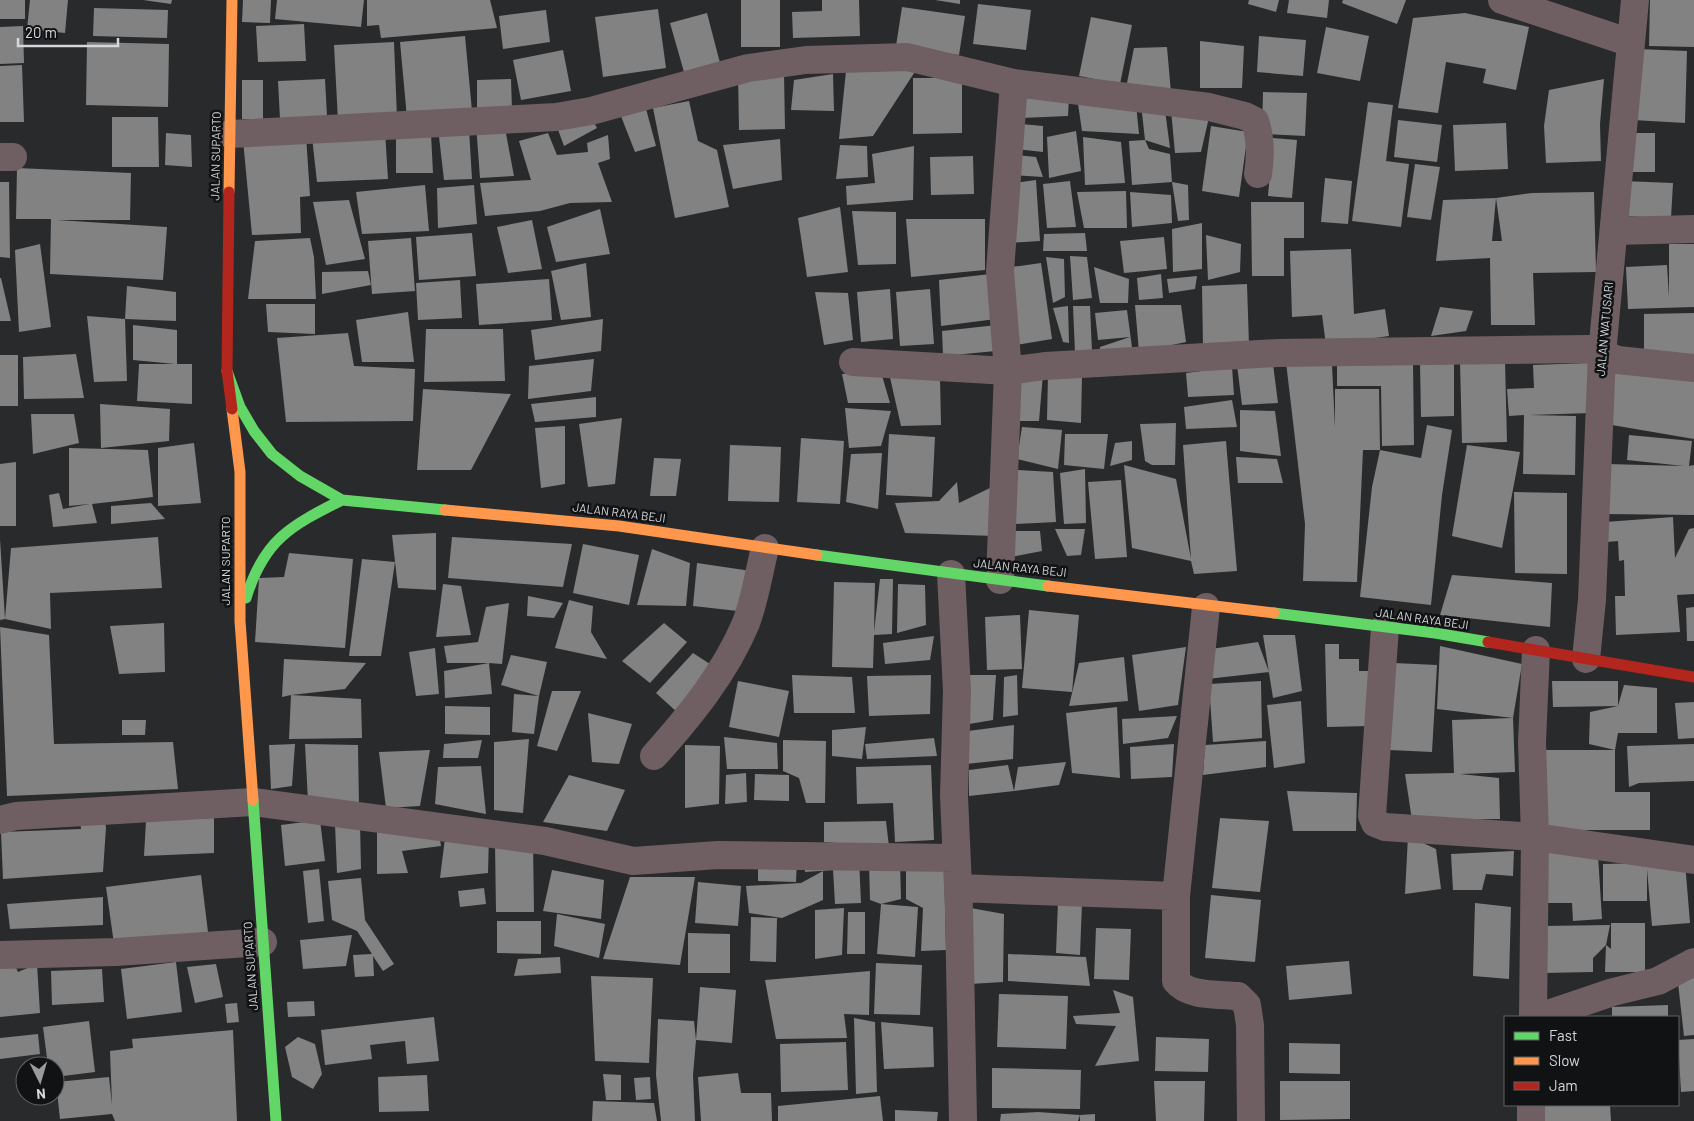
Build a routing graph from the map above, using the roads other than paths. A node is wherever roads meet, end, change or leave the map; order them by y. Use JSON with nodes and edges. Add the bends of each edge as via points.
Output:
{"nodes":[{"id":1,"x":232,"y":0,"type":"edge"},
{"id":2,"x":1502,"y":0,"type":"edge"},
{"id":3,"x":1635,"y":0,"type":"edge"},
{"id":4,"x":1630,"y":43,"type":"junction"},
{"id":5,"x":1014,"y":83,"type":"junction"},
{"id":6,"x":230,"y":134,"type":"junction"},
{"id":7,"x":1258,"y":174,"type":"dead end"},
{"id":8,"x":1694,"y":229,"type":"edge"},
{"id":9,"x":1614,"y":231,"type":"junction"},
{"id":10,"x":1602,"y":354,"type":"junction"},
{"id":11,"x":853,"y":362,"type":"dead end"},
{"id":12,"x":1694,"y":368,"type":"edge"},
{"id":13,"x":227,"y":371,"type":"junction"},
{"id":14,"x":1008,"y":371,"type":"junction"},
{"id":15,"x":342,"y":500,"type":"junction"},
{"id":16,"x":765,"y":548,"type":"junction"},
{"id":17,"x":951,"y":574,"type":"junction"},
{"id":18,"x":1000,"y":580,"type":"junction"},
{"id":19,"x":1206,"y":607,"type":"junction"},
{"id":20,"x":240,"y":621,"type":"junction"},
{"id":21,"x":1385,"y":627,"type":"junction"},
{"id":22,"x":1536,"y":650,"type":"junction"},
{"id":23,"x":1586,"y":658,"type":"junction"},
{"id":24,"x":1694,"y":677,"type":"edge"},
{"id":25,"x":654,"y":756,"type":"dead end"},
{"id":26,"x":253,"y":802,"type":"junction"},
{"id":27,"x":0,"y":820,"type":"edge"},
{"id":28,"x":1536,"y":836,"type":"junction"},
{"id":29,"x":956,"y":858,"type":"junction"},
{"id":30,"x":1694,"y":860,"type":"edge"},
{"id":31,"x":958,"y":888,"type":"junction"},
{"id":32,"x":1176,"y":896,"type":"junction"},
{"id":33,"x":263,"y":942,"type":"junction"},
{"id":34,"x":0,"y":956,"type":"edge"},
{"id":35,"x":1694,"y":962,"type":"edge"},
{"id":36,"x":1533,"y":1016,"type":"edge"},
{"id":37,"x":1542,"y":1016,"type":"edge"},
{"id":38,"x":1531,"y":1106,"type":"edge"},
{"id":39,"x":276,"y":1121,"type":"edge"},
{"id":40,"x":963,"y":1121,"type":"edge"},
{"id":41,"x":1251,"y":1121,"type":"edge"},
{"id":42,"x":1530,"y":1121,"type":"edge"}],
"edges":[{"from":1,"to":6,"type":"street","name":"JALAN SUPARTO"},
{"from":2,"to":4,"type":"street"},
{"from":3,"to":4,"type":"street","name":"JALAN WATUSARI"},
{"from":4,"to":9,"type":"street","name":"JALAN WATUSARI"},
{"from":5,"to":6,"type":"street","via":[[908,57],[806,60],[741,69],[633,100],[556,117]]},
{"from":5,"to":7,"type":"street","via":[[1209,107],[1245,116],[1255,121],[1258,132]]},
{"from":5,"to":14,"type":"street","via":[[1000,271]]},
{"from":6,"to":13,"type":"street","name":"JALAN SUPARTO"},
{"from":8,"to":9,"type":"street"},
{"from":9,"to":10,"type":"street","name":"JALAN WATUSARI"},
{"from":10,"to":12,"type":"street","via":[[1618,360]]},
{"from":10,"to":14,"type":"street","via":[[1588,349],[1278,353],[1045,366]]},
{"from":10,"to":23,"type":"street","name":"JALAN WATUSARI","via":[[1592,600]]},
{"from":11,"to":14,"type":"street"},
{"from":13,"to":15,"type":"street","via":[[240,407],[272,454],[300,476]]},
{"from":13,"to":20,"type":"street","name":"JALAN SUPARTO","via":[[240,472]]},
{"from":14,"to":18,"type":"street"},
{"from":15,"to":16,"type":"street","name":"JALAN RAYA BEJI","via":[[618,526]]},
{"from":15,"to":20,"type":"street","via":[[295,523],[267,549],[250,578]]},
{"from":16,"to":17,"type":"street","name":"JALAN RAYA BEJI"},
{"from":16,"to":25,"type":"street","via":[[746,622],[722,669],[688,719]]},
{"from":17,"to":18,"type":"street","name":"JALAN RAYA BEJI"},
{"from":17,"to":29,"type":"street","via":[[957,691]]},
{"from":18,"to":19,"type":"street","name":"JALAN RAYA BEJI","via":[[1112,592]]},
{"from":19,"to":21,"type":"street","name":"JALAN RAYA BEJI"},
{"from":19,"to":32,"type":"street"},
{"from":20,"to":26,"type":"street","name":"JALAN SUPARTO"},
{"from":21,"to":22,"type":"street","name":"JALAN RAYA BEJI"},
{"from":21,"to":28,"type":"street","via":[[1372,809],[1375,823],[1385,828]]},
{"from":22,"to":23,"type":"street","name":"JALAN RAYA BEJI"},
{"from":22,"to":28,"type":"street","via":[[1532,742]]},
{"from":23,"to":24,"type":"street","name":"JALAN RAYA BEJI"},
{"from":26,"to":27,"type":"street","via":[[16,816]]},
{"from":26,"to":29,"type":"street","via":[[545,841],[633,860],[718,855]]},
{"from":26,"to":33,"type":"street","name":"JALAN SUPARTO"},
{"from":28,"to":30,"type":"street"},
{"from":28,"to":36,"type":"street"},
{"from":29,"to":31,"type":"street"},
{"from":31,"to":32,"type":"street"},
{"from":31,"to":40,"type":"street"},
{"from":32,"to":41,"type":"street","via":[[1176,981],[1191,991],[1238,996],[1247,1005]]},
{"from":33,"to":34,"type":"street"},
{"from":33,"to":39,"type":"street","name":"JALAN SUPARTO"},
{"from":35,"to":37,"type":"street","via":[[1658,981]]},
{"from":38,"to":42,"type":"street"}]}
